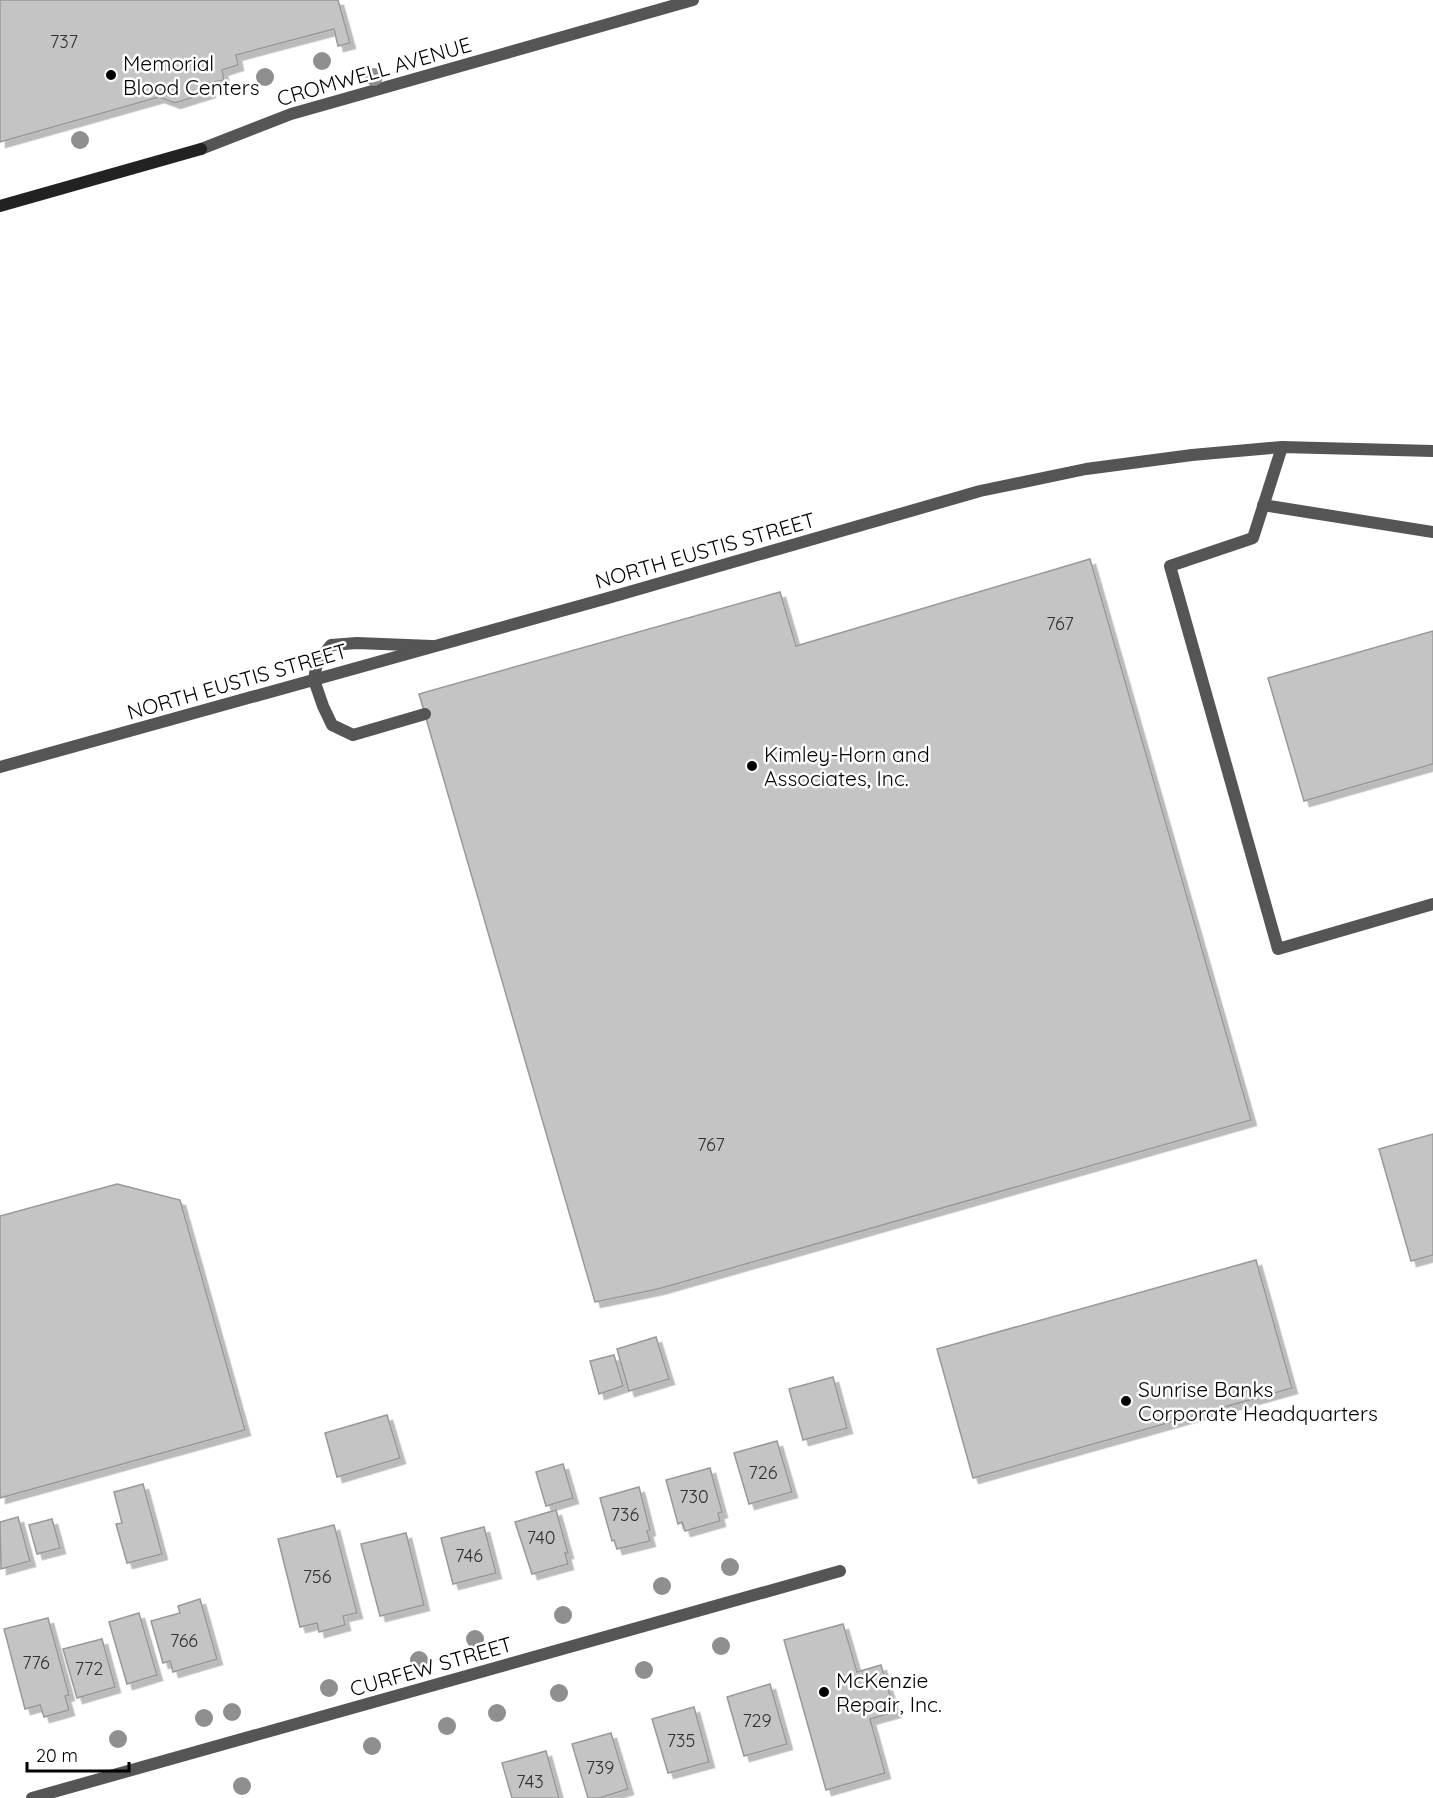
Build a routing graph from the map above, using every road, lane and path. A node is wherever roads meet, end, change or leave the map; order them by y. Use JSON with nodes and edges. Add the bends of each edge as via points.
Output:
{"nodes":[{"id":1,"x":693,"y":0,"type":"edge"},
{"id":2,"x":201,"y":149,"type":"joint"},
{"id":3,"x":0,"y":207,"type":"edge"},
{"id":4,"x":1282,"y":447,"type":"junction"},
{"id":5,"x":1433,"y":451,"type":"edge"},
{"id":6,"x":1263,"y":505,"type":"junction"},
{"id":7,"x":1433,"y":532,"type":"edge"},
{"id":8,"x":436,"y":646,"type":"junction"},
{"id":9,"x":314,"y":680,"type":"junction"},
{"id":10,"x":425,"y":714,"type":"dead end"},
{"id":11,"x":0,"y":767,"type":"edge"},
{"id":12,"x":1433,"y":904,"type":"edge"},
{"id":13,"x":840,"y":1571,"type":"dead end"},
{"id":14,"x":32,"y":1798,"type":"edge"}],
"edges":[{"from":1,"to":2,"type":"street","name":"CROMWELL AVENUE","via":[[291,114]]},
{"from":2,"to":3,"type":"main road","name":"CROMWELL AVENUE"},
{"from":4,"to":5,"type":"street","name":"NORTH EUSTIS STREET"},
{"from":4,"to":6,"type":"street"},
{"from":4,"to":8,"type":"street","name":"NORTH EUSTIS STREET","via":[[1086,469],[981,491]]},
{"from":6,"to":7,"type":"street"},
{"from":6,"to":12,"type":"street","via":[[1253,538],[1170,566],[1278,949]]},
{"from":8,"to":9,"type":"street","name":"NORTH EUSTIS STREET"},
{"from":8,"to":9,"type":"street","via":[[332,645],[317,662]]},
{"from":9,"to":10,"type":"street","via":[[332,725],[353,735]]},
{"from":9,"to":11,"type":"street","name":"NORTH EUSTIS STREET"},
{"from":13,"to":14,"type":"street","name":"CURFEW STREET"}]}
